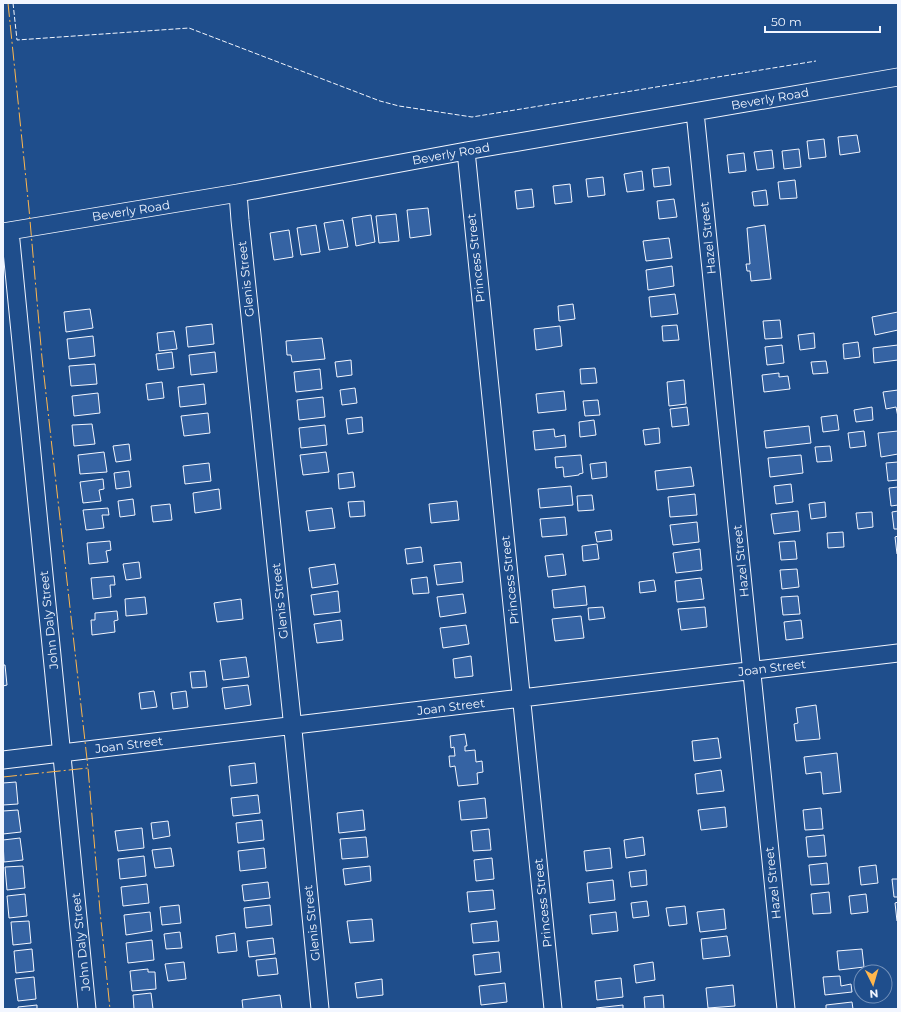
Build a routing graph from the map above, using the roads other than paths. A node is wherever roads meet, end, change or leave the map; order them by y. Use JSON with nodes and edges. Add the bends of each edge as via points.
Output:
{"nodes":[{"id":1,"x":898,"y":77,"type":"edge"},
{"id":2,"x":695,"y":112,"type":"junction"},
{"id":3,"x":466,"y":151,"type":"junction"},
{"id":4,"x":238,"y":193,"type":"junction"},
{"id":5,"x":6,"y":231,"type":"edge"},
{"id":6,"x":898,"y":653,"type":"edge"},
{"id":7,"x":752,"y":671,"type":"junction"},
{"id":8,"x":522,"y":698,"type":"junction"},
{"id":9,"x":293,"y":726,"type":"junction"},
{"id":10,"x":62,"y":753,"type":"junction"},
{"id":11,"x":3,"y":760,"type":"edge"},
{"id":12,"x":88,"y":1009,"type":"edge"},
{"id":13,"x":320,"y":1009,"type":"edge"},
{"id":14,"x":553,"y":1009,"type":"edge"},
{"id":15,"x":786,"y":1009,"type":"edge"}],
"edges":[{"from":1,"to":2,"type":"street","name":"Beverly Road"},
{"from":2,"to":3,"type":"street","name":"Beverly Road"},
{"from":2,"to":7,"type":"street","name":"Hazel Street"},
{"from":3,"to":4,"type":"street","name":"Beverly Road"},
{"from":3,"to":8,"type":"street","name":"Princess Street"},
{"from":4,"to":5,"type":"street","name":"Beverly Road"},
{"from":4,"to":9,"type":"street","name":"Glenis Street"},
{"from":5,"to":10,"type":"street","name":"John Daly Street"},
{"from":6,"to":7,"type":"street","name":"Joan Street"},
{"from":7,"to":8,"type":"street","name":"Joan Street"},
{"from":7,"to":15,"type":"street","name":"Hazel Street"},
{"from":8,"to":9,"type":"street","name":"Joan Street"},
{"from":8,"to":14,"type":"street","name":"Princess Street"},
{"from":9,"to":10,"type":"street","name":"Joan Street"},
{"from":9,"to":13,"type":"street","name":"Glenis Street"},
{"from":10,"to":11,"type":"street","name":"Joan Street"},
{"from":10,"to":12,"type":"street","name":"John Daly Street"}]}
